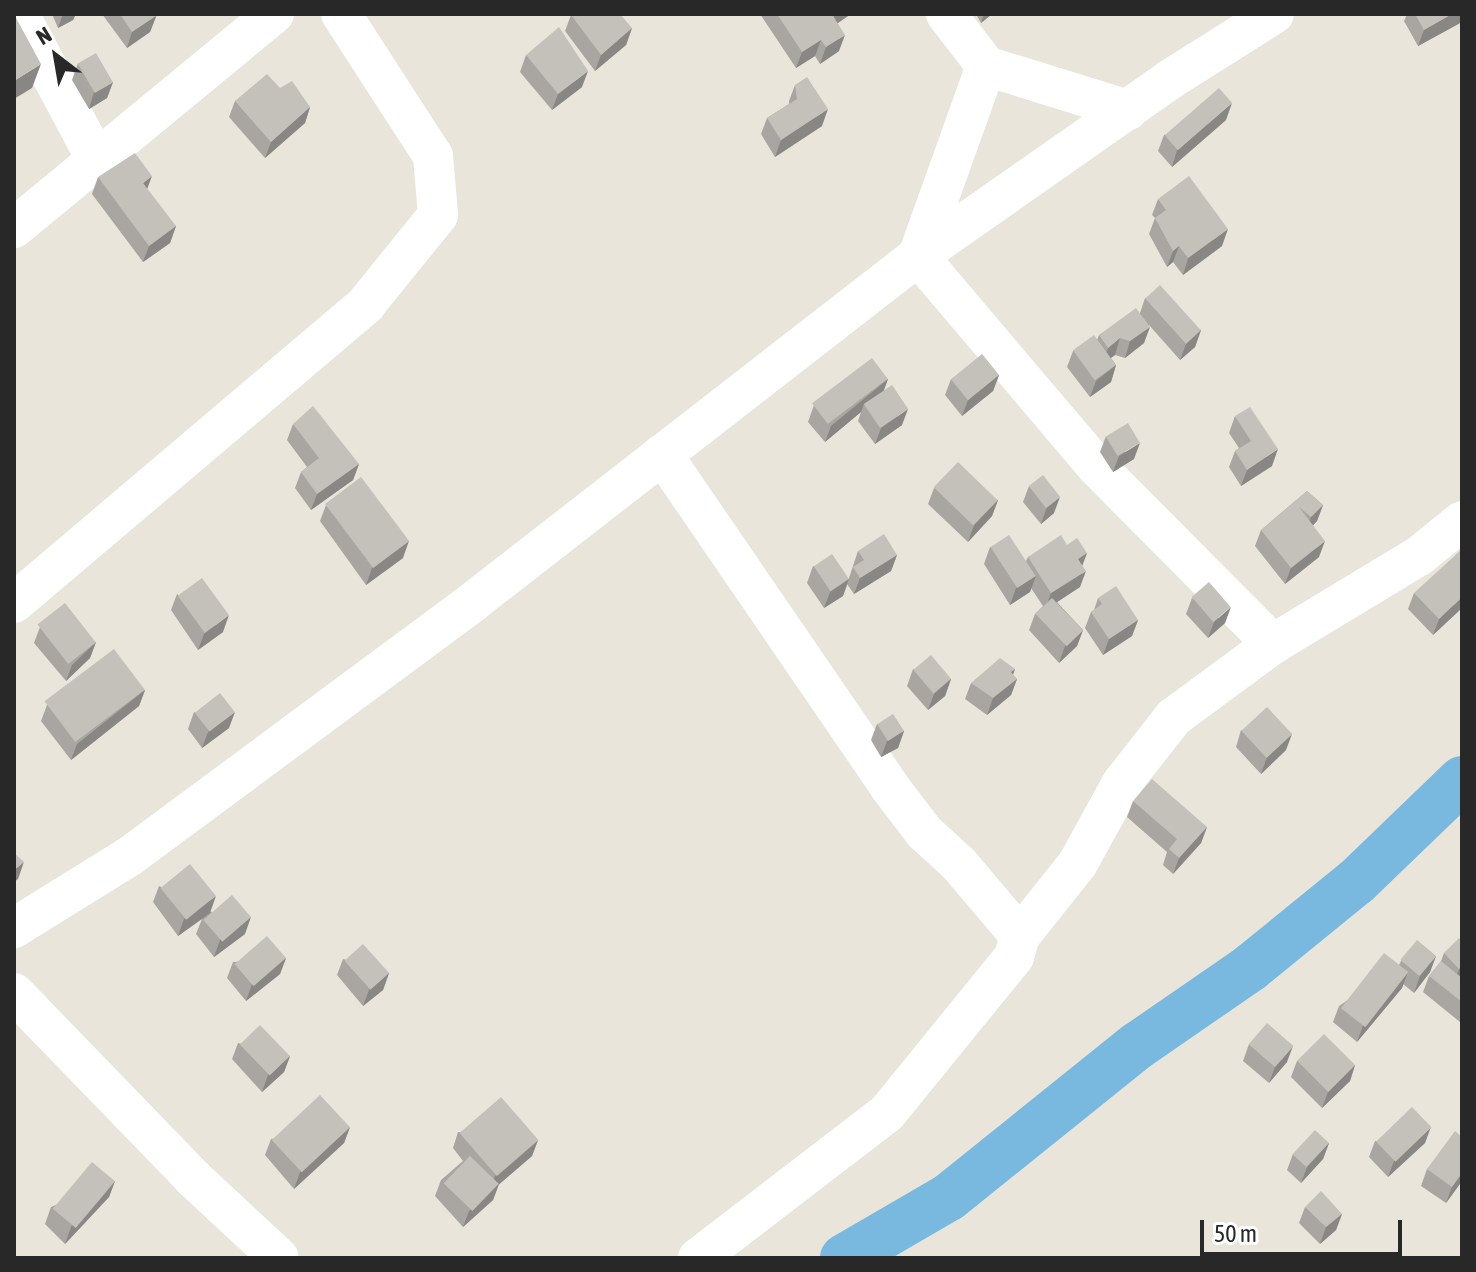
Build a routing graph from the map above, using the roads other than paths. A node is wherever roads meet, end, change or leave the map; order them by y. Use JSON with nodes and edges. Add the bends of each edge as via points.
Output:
{"nodes":[{"id":1,"x":19,"y":14,"type":"edge"},
{"id":2,"x":274,"y":14,"type":"edge"},
{"id":3,"x":341,"y":14,"type":"edge"},
{"id":4,"x":946,"y":14,"type":"edge"},
{"id":5,"x":1274,"y":14,"type":"edge"},
{"id":6,"x":986,"y":66,"type":"junction"},
{"id":7,"x":1128,"y":110,"type":"junction"},
{"id":8,"x":96,"y":159,"type":"junction"},
{"id":9,"x":14,"y":228,"type":"edge"},
{"id":10,"x":918,"y":256,"type":"junction"},
{"id":11,"x":662,"y":454,"type":"junction"},
{"id":12,"x":1462,"y":521,"type":"edge"},
{"id":13,"x":14,"y":603,"type":"edge"},
{"id":14,"x":1273,"y":644,"type":"junction"},
{"id":15,"x":14,"y":928,"type":"edge"},
{"id":16,"x":1020,"y":936,"type":"junction"},
{"id":17,"x":14,"y":993,"type":"edge"},
{"id":18,"x":279,"y":1258,"type":"edge"},
{"id":19,"x":698,"y":1258,"type":"edge"}],
"edges":[{"from":1,"to":8,"type":"street"},
{"from":2,"to":8,"type":"street"},
{"from":3,"to":13,"type":"street","via":[[433,156],[438,215],[366,304]]},
{"from":4,"to":6,"type":"street"},
{"from":5,"to":7,"type":"street"},
{"from":6,"to":7,"type":"street"},
{"from":6,"to":10,"type":"street"},
{"from":7,"to":10,"type":"street"},
{"from":8,"to":9,"type":"street"},
{"from":10,"to":11,"type":"street"},
{"from":10,"to":14,"type":"street","via":[[1097,467]]},
{"from":11,"to":15,"type":"street","via":[[130,856]]},
{"from":11,"to":16,"type":"street","via":[[889,786]]},
{"from":12,"to":14,"type":"street","via":[[1419,556]]},
{"from":14,"to":16,"type":"street","via":[[1174,717],[1122,783],[1078,863]]},
{"from":16,"to":19,"type":"street","via":[[1014,957],[887,1113]]},
{"from":17,"to":18,"type":"street","via":[[193,1178]]}]}
